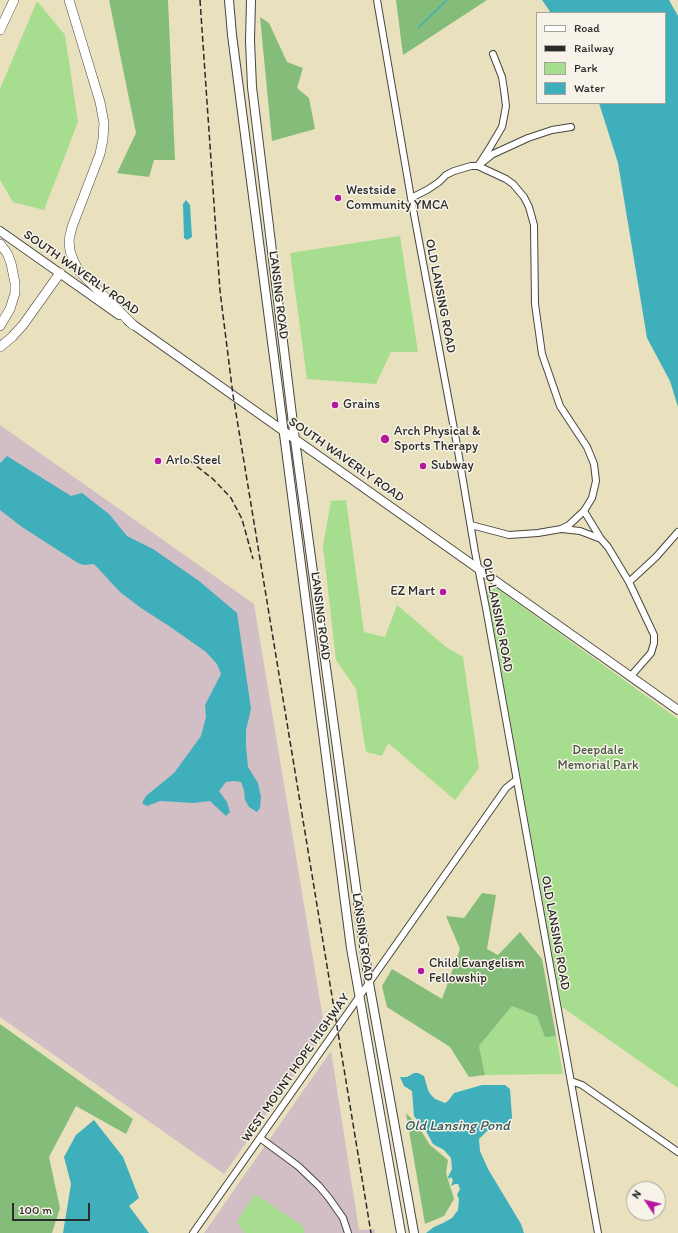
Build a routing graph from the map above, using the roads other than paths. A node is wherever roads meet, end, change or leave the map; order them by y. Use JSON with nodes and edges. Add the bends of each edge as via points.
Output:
{"nodes":[{"id":1,"x":14,"y":0,"type":"edge"},
{"id":2,"x":69,"y":0,"type":"edge"},
{"id":3,"x":229,"y":0,"type":"edge"},
{"id":4,"x":251,"y":0,"type":"edge"},
{"id":5,"x":377,"y":0,"type":"edge"},
{"id":6,"x":0,"y":30,"type":"edge"},
{"id":7,"x":493,"y":54,"type":"dead end"},
{"id":8,"x":571,"y":128,"type":"dead end"},
{"id":9,"x":478,"y":166,"type":"junction"},
{"id":10,"x":410,"y":198,"type":"junction"},
{"id":11,"x":0,"y":231,"type":"edge"},
{"id":12,"x":0,"y":244,"type":"edge"},
{"id":13,"x":60,"y":273,"type":"junction"},
{"id":14,"x":133,"y":325,"type":"junction"},
{"id":15,"x":0,"y":326,"type":"edge"},
{"id":16,"x":0,"y":347,"type":"edge"},
{"id":17,"x":284,"y":432,"type":"junction"},
{"id":18,"x":295,"y":440,"type":"junction"},
{"id":19,"x":584,"y":512,"type":"junction"},
{"id":20,"x":471,"y":525,"type":"junction"},
{"id":21,"x":561,"y":529,"type":"junction"},
{"id":22,"x":678,"y":532,"type":"edge"},
{"id":23,"x":601,"y":539,"type":"junction"},
{"id":24,"x":477,"y":567,"type":"junction"},
{"id":25,"x":629,"y":582,"type":"junction"},
{"id":26,"x":630,"y":677,"type":"junction"},
{"id":27,"x":678,"y":710,"type":"edge"},
{"id":28,"x":516,"y":780,"type":"junction"},
{"id":29,"x":369,"y":983,"type":"junction"},
{"id":30,"x":359,"y":998,"type":"junction"},
{"id":31,"x":571,"y":1081,"type":"junction"},
{"id":32,"x":260,"y":1138,"type":"junction"},
{"id":33,"x":678,"y":1152,"type":"edge"},
{"id":34,"x":193,"y":1233,"type":"edge"},
{"id":35,"x":348,"y":1233,"type":"edge"},
{"id":36,"x":401,"y":1233,"type":"edge"},
{"id":37,"x":414,"y":1233,"type":"edge"},
{"id":38,"x":598,"y":1233,"type":"edge"}],
"edges":[{"from":1,"to":6,"type":"highway"},
{"from":2,"to":14,"type":"highway","via":[[104,123],[104,139],[100,154],[72,227],[70,251],[79,271]]},
{"from":3,"to":17,"type":"main road","name":"LANSING ROAD"},
{"from":4,"to":18,"type":"main road","name":"LANSING ROAD","via":[[252,87]]},
{"from":5,"to":10,"type":"street","name":"OLD LANSING ROAD"},
{"from":7,"to":9,"type":"street","via":[[502,77],[506,106],[502,126]]},
{"from":8,"to":9,"type":"street","via":[[552,130],[528,138],[493,154]]},
{"from":9,"to":10,"type":"street","via":[[454,171],[427,190]]},
{"from":9,"to":19,"type":"street","via":[[513,184],[524,196],[529,207],[534,225],[535,304],[542,354],[560,406],[588,448],[594,464],[596,481],[592,498]]},
{"from":10,"to":20,"type":"street","name":"OLD LANSING ROAD"},
{"from":11,"to":13,"type":"main road","name":"SOUTH WAVERLY ROAD"},
{"from":12,"to":15,"type":"highway","via":[[7,253],[16,284],[10,309]]},
{"from":13,"to":14,"type":"main road","name":"SOUTH WAVERLY ROAD"},
{"from":13,"to":16,"type":"highway","via":[[23,325]]},
{"from":14,"to":17,"type":"main road","name":"SOUTH WAVERLY ROAD"},
{"from":17,"to":18,"type":"main road","name":"SOUTH WAVERLY ROAD"},
{"from":17,"to":30,"type":"main road","name":"LANSING ROAD"},
{"from":18,"to":24,"type":"main road","name":"SOUTH WAVERLY ROAD"},
{"from":18,"to":29,"type":"main road","name":"LANSING ROAD"},
{"from":19,"to":21,"type":"street"},
{"from":19,"to":23,"type":"street"},
{"from":20,"to":21,"type":"street","via":[[509,534]]},
{"from":20,"to":24,"type":"street","name":"OLD LANSING ROAD"},
{"from":21,"to":23,"type":"street","via":[[580,531]]},
{"from":22,"to":25,"type":"street"},
{"from":23,"to":25,"type":"street"},
{"from":24,"to":26,"type":"main road","name":"SOUTH WAVERLY ROAD"},
{"from":24,"to":28,"type":"street","name":"OLD LANSING ROAD"},
{"from":25,"to":26,"type":"street","via":[[654,635],[651,653]]},
{"from":26,"to":27,"type":"main road","name":"SOUTH WAVERLY ROAD"},
{"from":28,"to":29,"type":"street","name":"WEST MOUNT HOPE HIGHWAY","via":[[506,788]]},
{"from":28,"to":31,"type":"street","name":"OLD LANSING ROAD"},
{"from":29,"to":30,"type":"street","name":"WEST MOUNT HOPE HIGHWAY"},
{"from":29,"to":37,"type":"main road","name":"LANSING ROAD"},
{"from":30,"to":32,"type":"street","name":"WEST MOUNT HOPE HIGHWAY"},
{"from":30,"to":36,"type":"main road","name":"LANSING ROAD"},
{"from":31,"to":33,"type":"street","via":[[580,1084]]},
{"from":31,"to":38,"type":"street","name":"OLD LANSING ROAD"},
{"from":32,"to":34,"type":"street","name":"WEST MOUNT HOPE HIGHWAY"},
{"from":32,"to":35,"type":"street","via":[[298,1166],[319,1186],[342,1218]]}]}
